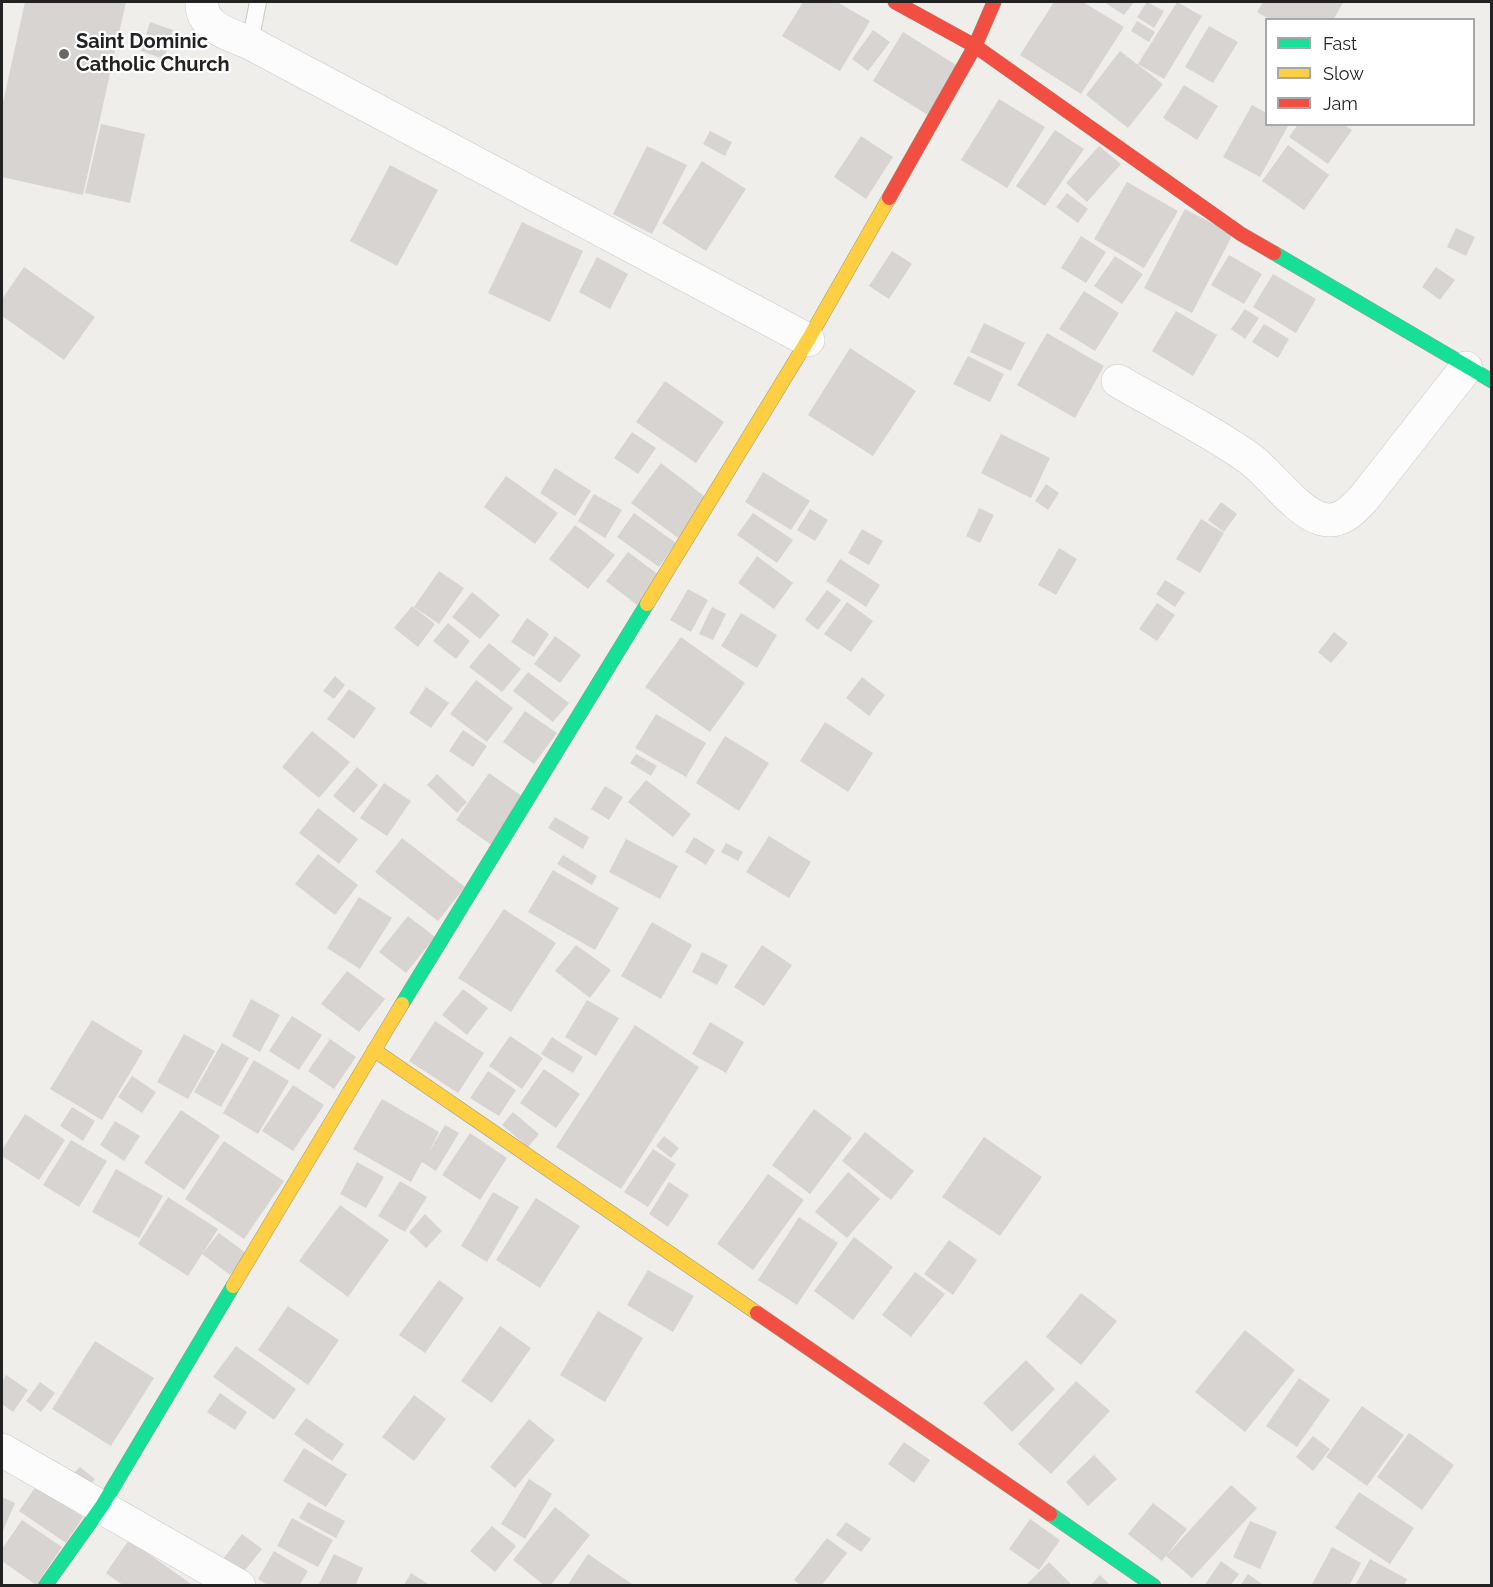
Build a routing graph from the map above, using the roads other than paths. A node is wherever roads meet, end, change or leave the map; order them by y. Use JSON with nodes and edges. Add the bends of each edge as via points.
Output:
{"nodes":[{"id":1,"x":202,"y":2,"type":"edge"},
{"id":2,"x":258,"y":2,"type":"edge"},
{"id":3,"x":895,"y":2,"type":"edge"},
{"id":4,"x":994,"y":2,"type":"edge"},
{"id":5,"x":250,"y":43,"type":"junction"},
{"id":6,"x":975,"y":46,"type":"junction"},
{"id":7,"x":808,"y":340,"type":"junction"},
{"id":8,"x":1479,"y":374,"type":"edge"},
{"id":9,"x":1118,"y":381,"type":"dead end"},
{"id":10,"x":374,"y":1050,"type":"junction"},
{"id":11,"x":2,"y":1450,"type":"edge"},
{"id":12,"x":102,"y":1506,"type":"junction"},
{"id":13,"x":45,"y":1586,"type":"edge"},
{"id":14,"x":239,"y":1586,"type":"edge"},
{"id":15,"x":1154,"y":1586,"type":"edge"}],
"edges":[{"from":1,"to":5,"type":"street","via":[[205,18],[217,29]]},
{"from":2,"to":5,"type":"lane"},
{"from":3,"to":6,"type":"street"},
{"from":4,"to":6,"type":"street"},
{"from":5,"to":7,"type":"street"},
{"from":6,"to":7,"type":"street"},
{"from":6,"to":8,"type":"street","via":[[1241,234]]},
{"from":7,"to":10,"type":"street"},
{"from":8,"to":9,"type":"street","via":[[1352,511],[1331,520],[1312,515],[1249,458]]},
{"from":10,"to":12,"type":"street"},
{"from":10,"to":15,"type":"street"},
{"from":11,"to":12,"type":"street"},
{"from":12,"to":13,"type":"street"},
{"from":12,"to":14,"type":"street"}]}
